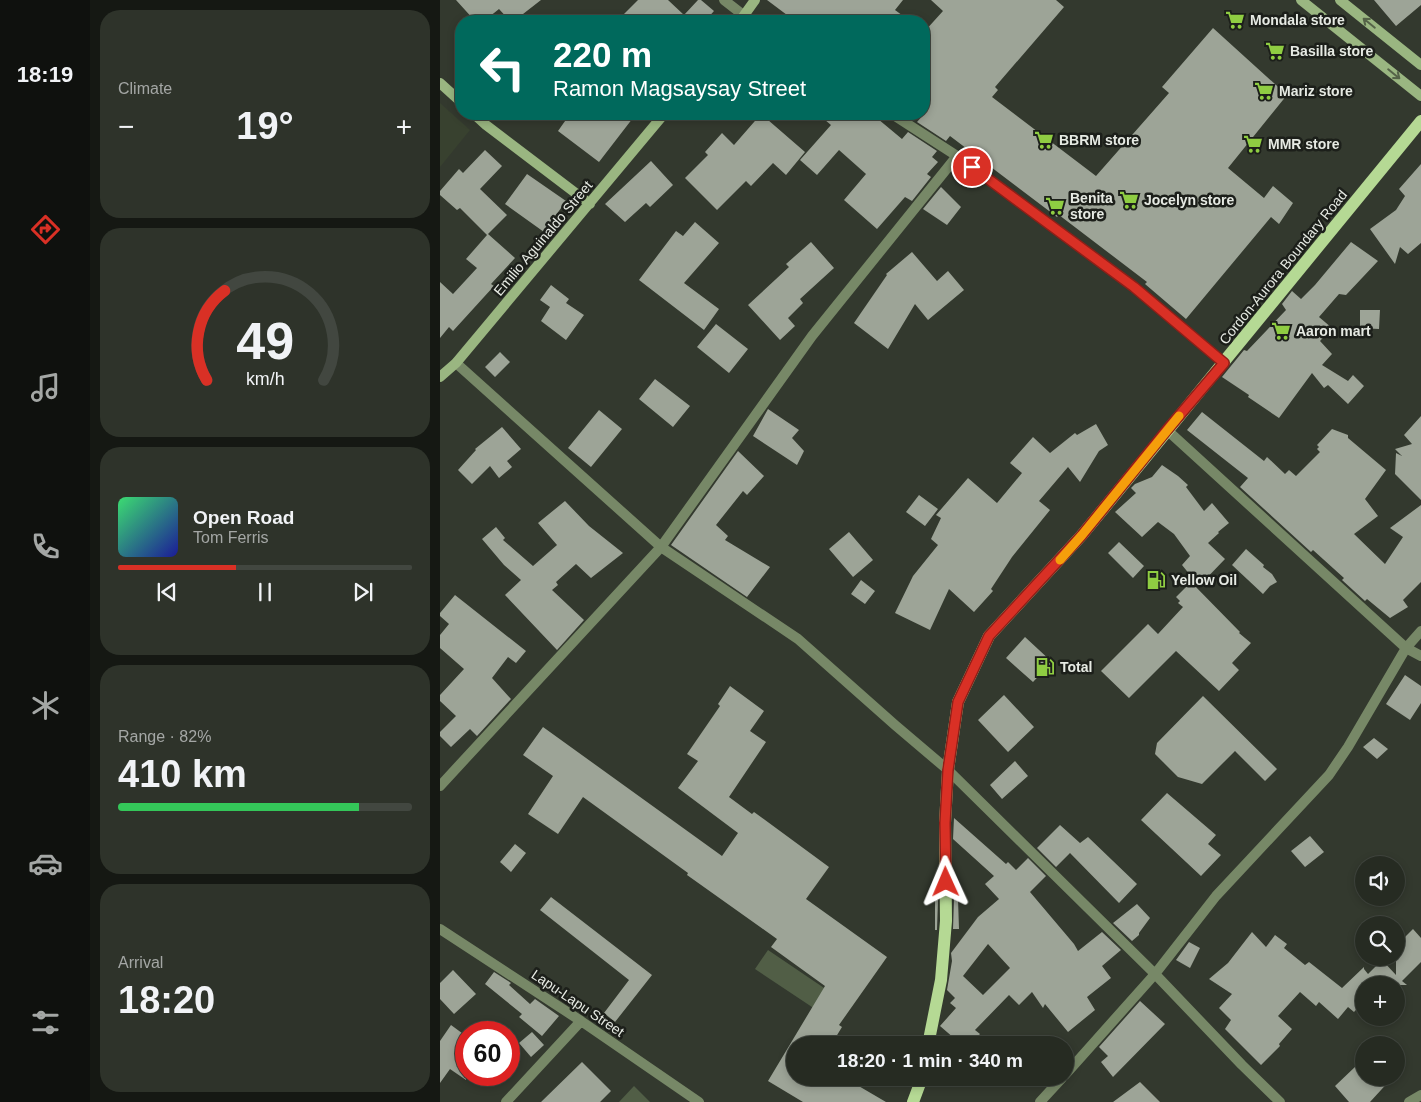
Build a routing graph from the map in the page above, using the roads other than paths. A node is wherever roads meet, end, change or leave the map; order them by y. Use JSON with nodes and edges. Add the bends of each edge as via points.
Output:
{"nodes":[{"id":1,"x":724,"y":0,"type":"edge"},
{"id":2,"x":755,"y":0,"type":"edge"},
{"id":3,"x":1301,"y":0,"type":"edge"},
{"id":4,"x":1340,"y":0,"type":"edge"},
{"id":5,"x":740,"y":15,"type":"edge"},
{"id":6,"x":748,"y":15,"type":"edge"},
{"id":7,"x":1421,"y":64,"type":"edge"},
{"id":8,"x":440,"y":83,"type":"edge"},
{"id":9,"x":1421,"y":96,"type":"edge"},
{"id":10,"x":455,"y":97,"type":"edge"},
{"id":11,"x":481,"y":120,"type":"edge"},
{"id":12,"x":659,"y":120,"type":"edge"},
{"id":13,"x":901,"y":120,"type":"edge"},
{"id":14,"x":1421,"y":121,"type":"edge"},
{"id":15,"x":957,"y":156,"type":"junction"},
{"id":16,"x":590,"y":204,"type":"junction"},
{"id":17,"x":456,"y":363,"type":"junction"},
{"id":18,"x":1224,"y":363,"type":"junction"},
{"id":19,"x":440,"y":376,"type":"edge"},
{"id":20,"x":1167,"y":430,"type":"junction"},
{"id":21,"x":661,"y":547,"type":"junction"},
{"id":22,"x":1421,"y":631,"type":"edge"},
{"id":23,"x":1406,"y":648,"type":"junction"},
{"id":24,"x":1421,"y":656,"type":"edge"},
{"id":25,"x":948,"y":770,"type":"junction"},
{"id":26,"x":440,"y":786,"type":"edge"},
{"id":27,"x":440,"y":929,"type":"edge"},
{"id":28,"x":1155,"y":974,"type":"junction"},
{"id":29,"x":581,"y":1021,"type":"junction"},
{"id":30,"x":930,"y":1036,"type":"edge"},
{"id":31,"x":1074,"y":1065,"type":"edge"},
{"id":32,"x":919,"y":1086,"type":"edge"},
{"id":33,"x":1055,"y":1086,"type":"edge"},
{"id":34,"x":1421,"y":1094,"type":"edge"},
{"id":35,"x":506,"y":1102,"type":"edge"},
{"id":36,"x":699,"y":1102,"type":"edge"},
{"id":37,"x":912,"y":1102,"type":"edge"},
{"id":38,"x":1040,"y":1102,"type":"edge"},
{"id":39,"x":1280,"y":1102,"type":"edge"},
{"id":40,"x":1409,"y":1102,"type":"edge"}],
"edges":[{"from":1,"to":5,"type":"street"},
{"from":2,"to":6,"type":"street"},
{"from":3,"to":9,"type":"street","one_way":true},
{"from":7,"to":4,"type":"street","one_way":true},
{"from":8,"to":10,"type":"street"},
{"from":11,"to":16,"type":"street"},
{"from":12,"to":16,"type":"street","name":"Emilio Aguinaldo Street"},
{"from":13,"to":15,"type":"street"},
{"from":14,"to":18,"type":"main road","name":"Cordon-Aurora Boundary Road"},
{"from":15,"to":18,"type":"street","via":[[1134,287]]},
{"from":15,"to":21,"type":"street","via":[[812,336]]},
{"from":16,"to":17,"type":"street","name":"Emilio Aguinaldo Street"},
{"from":17,"to":19,"type":"street","name":"Emilio Aguinaldo Street"},
{"from":17,"to":21,"type":"street"},
{"from":18,"to":20,"type":"main road","name":"Cordon-Aurora Boundary Road"},
{"from":20,"to":23,"type":"street"},
{"from":20,"to":25,"type":"main road","name":"Cordon-Aurora Boundary Road","via":[[1082,535],[989,636],[958,702]]},
{"from":21,"to":25,"type":"street","via":[[798,638]]},
{"from":21,"to":26,"type":"street"},
{"from":22,"to":23,"type":"street"},
{"from":23,"to":24,"type":"street"},
{"from":23,"to":28,"type":"street","via":[[1329,775],[1216,896]]},
{"from":25,"to":28,"type":"street"},
{"from":25,"to":30,"type":"main road","name":"Cordon-Aurora Boundary Road","via":[[946,921],[941,980]]},
{"from":27,"to":29,"type":"street","name":"Lapu-Lapu Street"},
{"from":28,"to":31,"type":"street"},
{"from":28,"to":39,"type":"street"},
{"from":29,"to":35,"type":"street"},
{"from":29,"to":36,"type":"street","name":"Lapu-Lapu Street"},
{"from":32,"to":37,"type":"main road"},
{"from":33,"to":38,"type":"street"},
{"from":34,"to":40,"type":"street"}]}
